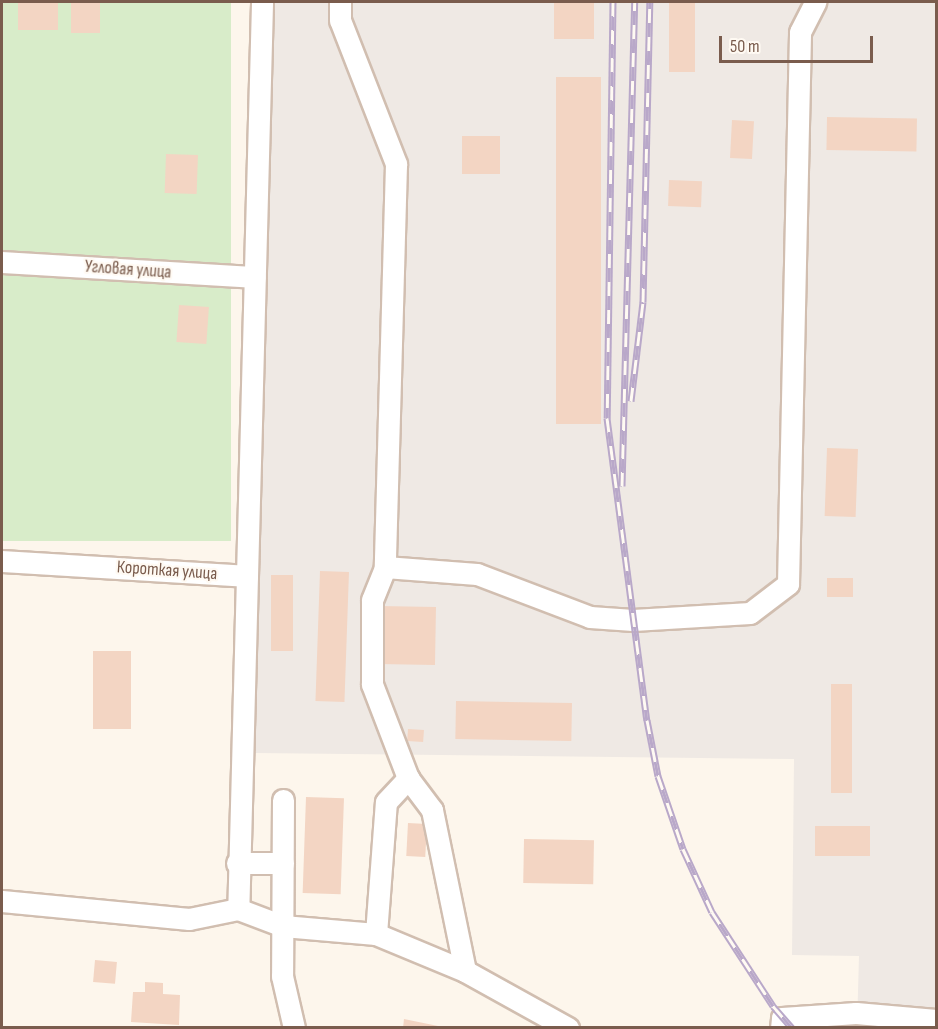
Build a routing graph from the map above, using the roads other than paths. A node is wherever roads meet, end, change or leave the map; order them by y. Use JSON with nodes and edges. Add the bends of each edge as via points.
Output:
{"nodes":[{"id":1,"x":262,"y":2,"type":"edge"},
{"id":2,"x":340,"y":2,"type":"edge"},
{"id":3,"x":815,"y":2,"type":"edge"},
{"id":4,"x":2,"y":262,"type":"edge"},
{"id":5,"x":255,"y":277,"type":"junction"},
{"id":6,"x":2,"y":561,"type":"edge"},
{"id":7,"x":385,"y":567,"type":"junction"},
{"id":8,"x":247,"y":576,"type":"junction"},
{"id":9,"x":408,"y":778,"type":"junction"},
{"id":10,"x":283,"y":800,"type":"dead end"},
{"id":11,"x":237,"y":863,"type":"junction"},
{"id":12,"x":283,"y":863,"type":"junction"},
{"id":13,"x":2,"y":901,"type":"edge"},
{"id":14,"x":238,"y":909,"type":"junction"},
{"id":15,"x":283,"y":926,"type":"junction"},
{"id":16,"x":376,"y":934,"type":"junction"},
{"id":17,"x":465,"y":970,"type":"junction"},
{"id":18,"x":936,"y":1020,"type":"edge"},
{"id":19,"x":781,"y":1023,"type":"edge"},
{"id":20,"x":294,"y":1028,"type":"edge"},
{"id":21,"x":568,"y":1028,"type":"edge"}],
"edges":[{"from":1,"to":5,"type":"street"},
{"from":2,"to":7,"type":"street","via":[[340,20],[396,164]]},
{"from":3,"to":7,"type":"street","via":[[800,32],[788,584],[750,612],[633,620],[590,617],[477,574]]},
{"from":4,"to":5,"type":"street","name":"Угловая улица"},
{"from":5,"to":8,"type":"street"},
{"from":6,"to":8,"type":"street","name":"Короткая улица"},
{"from":7,"to":9,"type":"street","via":[[372,600],[372,684]]},
{"from":8,"to":11,"type":"street"},
{"from":9,"to":16,"type":"street","via":[[386,802]]},
{"from":9,"to":17,"type":"street","via":[[432,810]]},
{"from":10,"to":12,"type":"street"},
{"from":11,"to":12,"type":"street"},
{"from":11,"to":14,"type":"street"},
{"from":12,"to":15,"type":"street"},
{"from":13,"to":14,"type":"street","via":[[189,919]]},
{"from":14,"to":15,"type":"street"},
{"from":15,"to":16,"type":"street"},
{"from":15,"to":20,"type":"street","via":[[282,976]]},
{"from":16,"to":17,"type":"street"},
{"from":17,"to":21,"type":"street"},
{"from":18,"to":19,"type":"street","via":[[856,1013]]}]}
